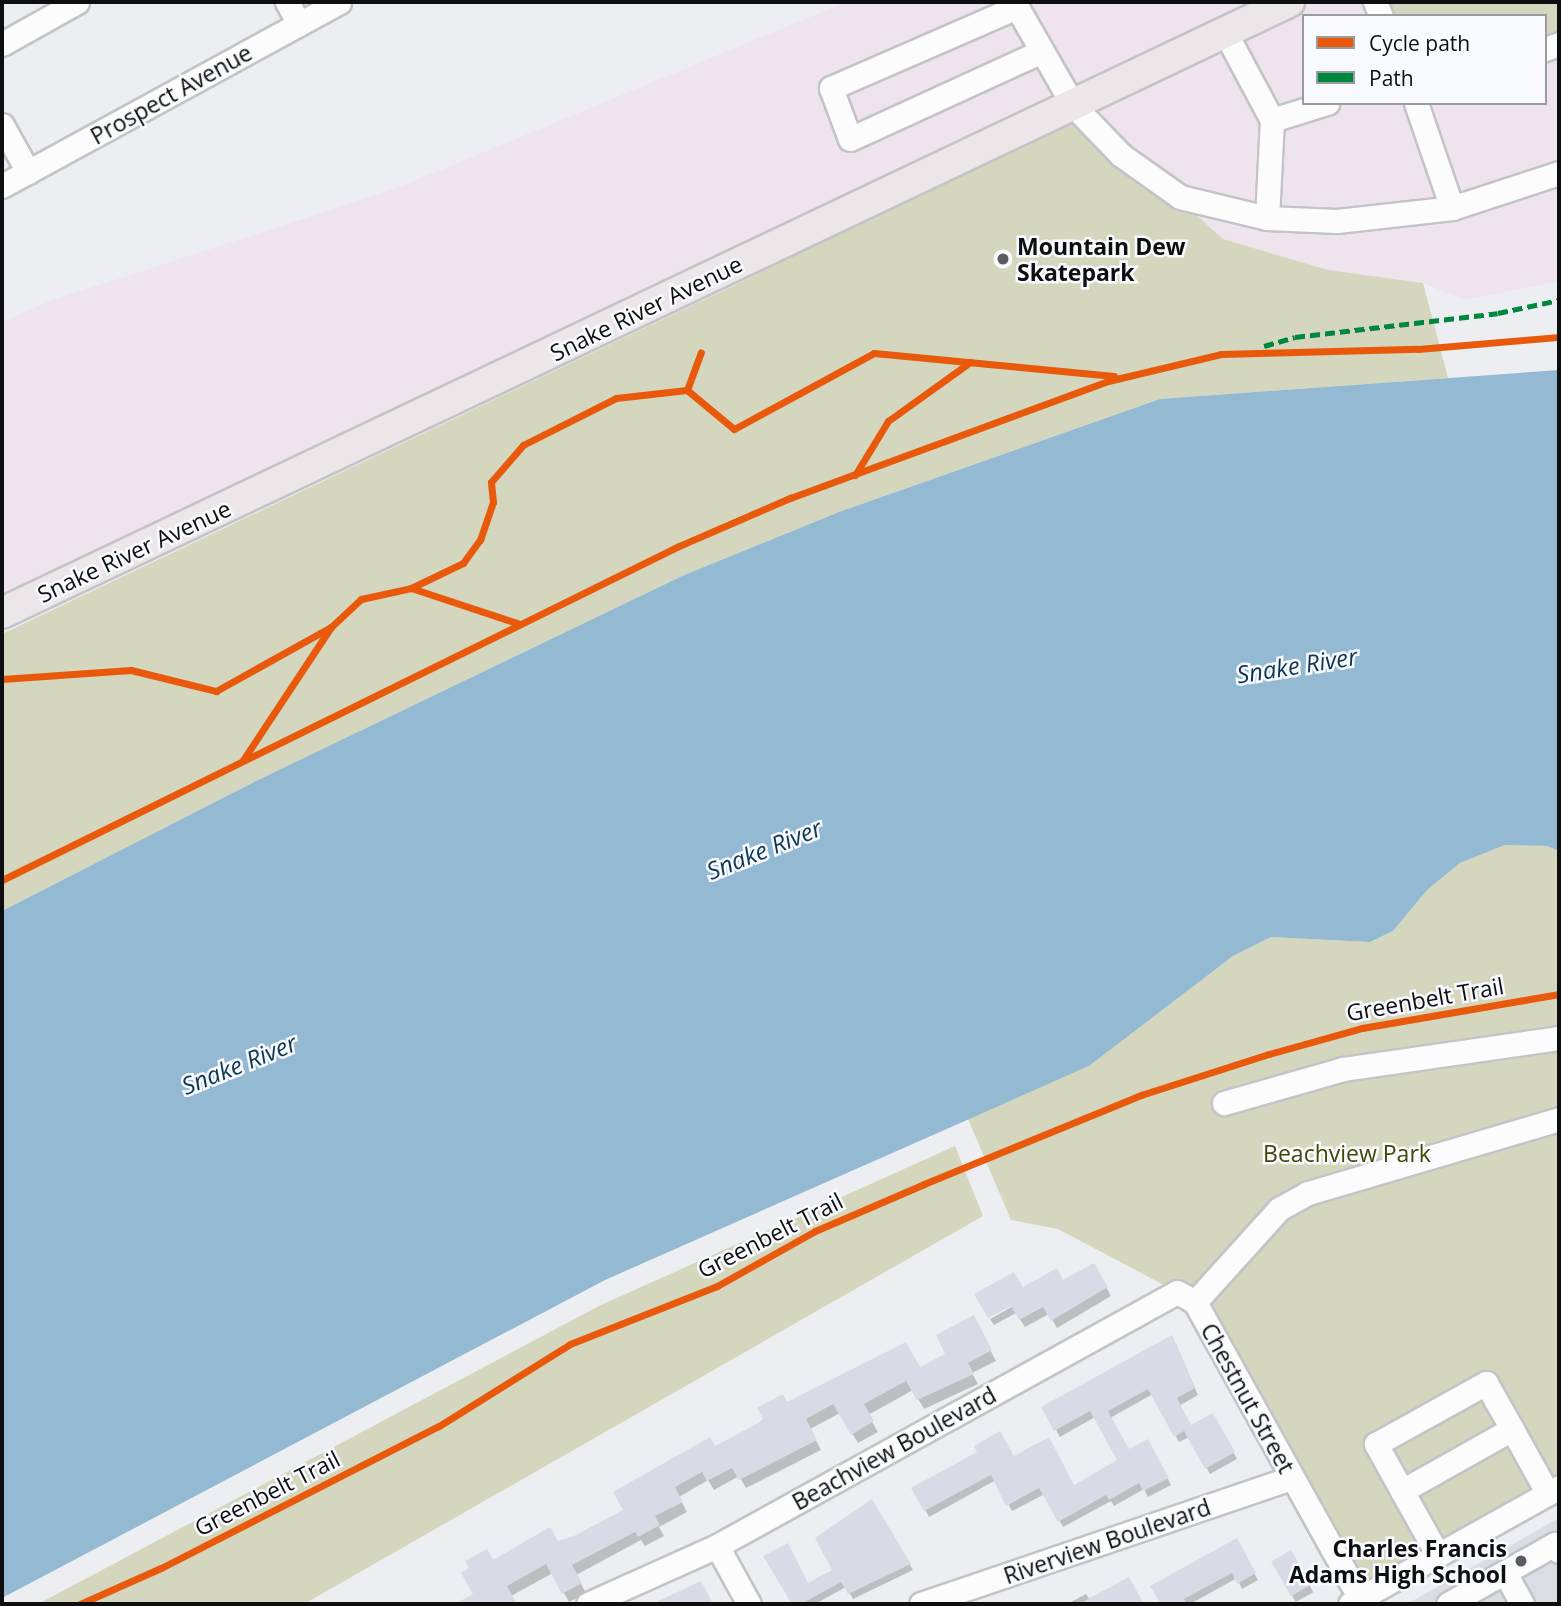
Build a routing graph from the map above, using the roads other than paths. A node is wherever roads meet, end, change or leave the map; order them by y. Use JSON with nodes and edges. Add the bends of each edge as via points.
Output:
{"nodes":[{"id":1,"x":77,"y":2,"type":"edge"},
{"id":2,"x":287,"y":2,"type":"edge"},
{"id":3,"x":339,"y":2,"type":"edge"},
{"id":4,"x":1290,"y":2,"type":"edge"},
{"id":5,"x":1016,"y":4,"type":"edge"},
{"id":6,"x":299,"y":24,"type":"junction"},
{"id":7,"x":1225,"y":32,"type":"junction"},
{"id":8,"x":2,"y":44,"type":"edge"},
{"id":9,"x":1042,"y":51,"type":"junction"},
{"id":10,"x":1321,"y":105,"type":"edge"},
{"id":11,"x":1417,"y":105,"type":"edge"},
{"id":12,"x":1073,"y":106,"type":"junction"},
{"id":13,"x":1272,"y":120,"type":"junction"},
{"id":14,"x":2,"y":125,"type":"edge"},
{"id":15,"x":28,"y":172,"type":"junction"},
{"id":16,"x":1559,"y":173,"type":"edge"},
{"id":17,"x":2,"y":187,"type":"edge"},
{"id":18,"x":1452,"y":208,"type":"junction"},
{"id":19,"x":1267,"y":218,"type":"junction"},
{"id":20,"x":2,"y":613,"type":"edge"},
{"id":21,"x":1559,"y":1038,"type":"edge"},
{"id":22,"x":1224,"y":1103,"type":"dead end"},
{"id":23,"x":1559,"y":1119,"type":"edge"},
{"id":24,"x":1195,"y":1302,"type":"junction"},
{"id":25,"x":1512,"y":1429,"type":"junction"},
{"id":26,"x":1292,"y":1478,"type":"junction"},
{"id":27,"x":1554,"y":1490,"type":"edge"},
{"id":28,"x":1402,"y":1491,"type":"junction"},
{"id":29,"x":717,"y":1546,"type":"junction"},
{"id":30,"x":1559,"y":1551,"type":"edge"},
{"id":31,"x":1438,"y":1555,"type":"junction"},
{"id":32,"x":1504,"y":1573,"type":"junction"},
{"id":33,"x":1462,"y":1601,"type":"edge"},
{"id":34,"x":1358,"y":1602,"type":"edge"},
{"id":35,"x":588,"y":1604,"type":"edge"},
{"id":36,"x":749,"y":1604,"type":"edge"},
{"id":37,"x":921,"y":1604,"type":"edge"},
{"id":38,"x":1522,"y":1604,"type":"edge"}],
"edges":[{"from":1,"to":8,"type":"street"},
{"from":2,"to":6,"type":"street"},
{"from":3,"to":6,"type":"street","name":"Prospect Avenue"},
{"from":4,"to":7,"type":"main road","name":"Snake River Avenue"},
{"from":5,"to":9,"type":"street"},
{"from":5,"to":9,"type":"street","via":[[831,88],[850,139]]},
{"from":6,"to":15,"type":"street","name":"Prospect Avenue"},
{"from":7,"to":12,"type":"main road","name":"Snake River Avenue"},
{"from":7,"to":13,"type":"street"},
{"from":9,"to":12,"type":"street"},
{"from":10,"to":13,"type":"street"},
{"from":11,"to":18,"type":"street"},
{"from":12,"to":19,"type":"street","via":[[1121,155],[1180,197]]},
{"from":12,"to":20,"type":"main road","name":"Snake River Avenue"},
{"from":13,"to":19,"type":"street"},
{"from":14,"to":15,"type":"street"},
{"from":15,"to":17,"type":"street","name":"Prospect Avenue"},
{"from":16,"to":18,"type":"street"},
{"from":18,"to":19,"type":"street","via":[[1337,221]]},
{"from":21,"to":22,"type":"street","via":[[1343,1069]]},
{"from":23,"to":24,"type":"street","name":"Chestnut Street","via":[[1308,1193],[1279,1209]]},
{"from":24,"to":26,"type":"street","name":"Chestnut Street"},
{"from":24,"to":29,"type":"street","name":"Beachview Boulevard","via":[[1177,1293]]},
{"from":25,"to":27,"type":"street"},
{"from":25,"to":28,"type":"street"},
{"from":25,"to":28,"type":"street","via":[[1486,1383],[1376,1444]]},
{"from":26,"to":34,"type":"street","name":"Chestnut Street"},
{"from":26,"to":37,"type":"street","name":"Riverview Boulevard"},
{"from":27,"to":31,"type":"street"},
{"from":28,"to":31,"type":"street"},
{"from":29,"to":35,"type":"street","name":"Beachview Boulevard"},
{"from":29,"to":36,"type":"street"},
{"from":30,"to":32,"type":"street","via":[[1555,1544]]},
{"from":31,"to":34,"type":"street"},
{"from":32,"to":33,"type":"street"},
{"from":32,"to":38,"type":"street"}]}
